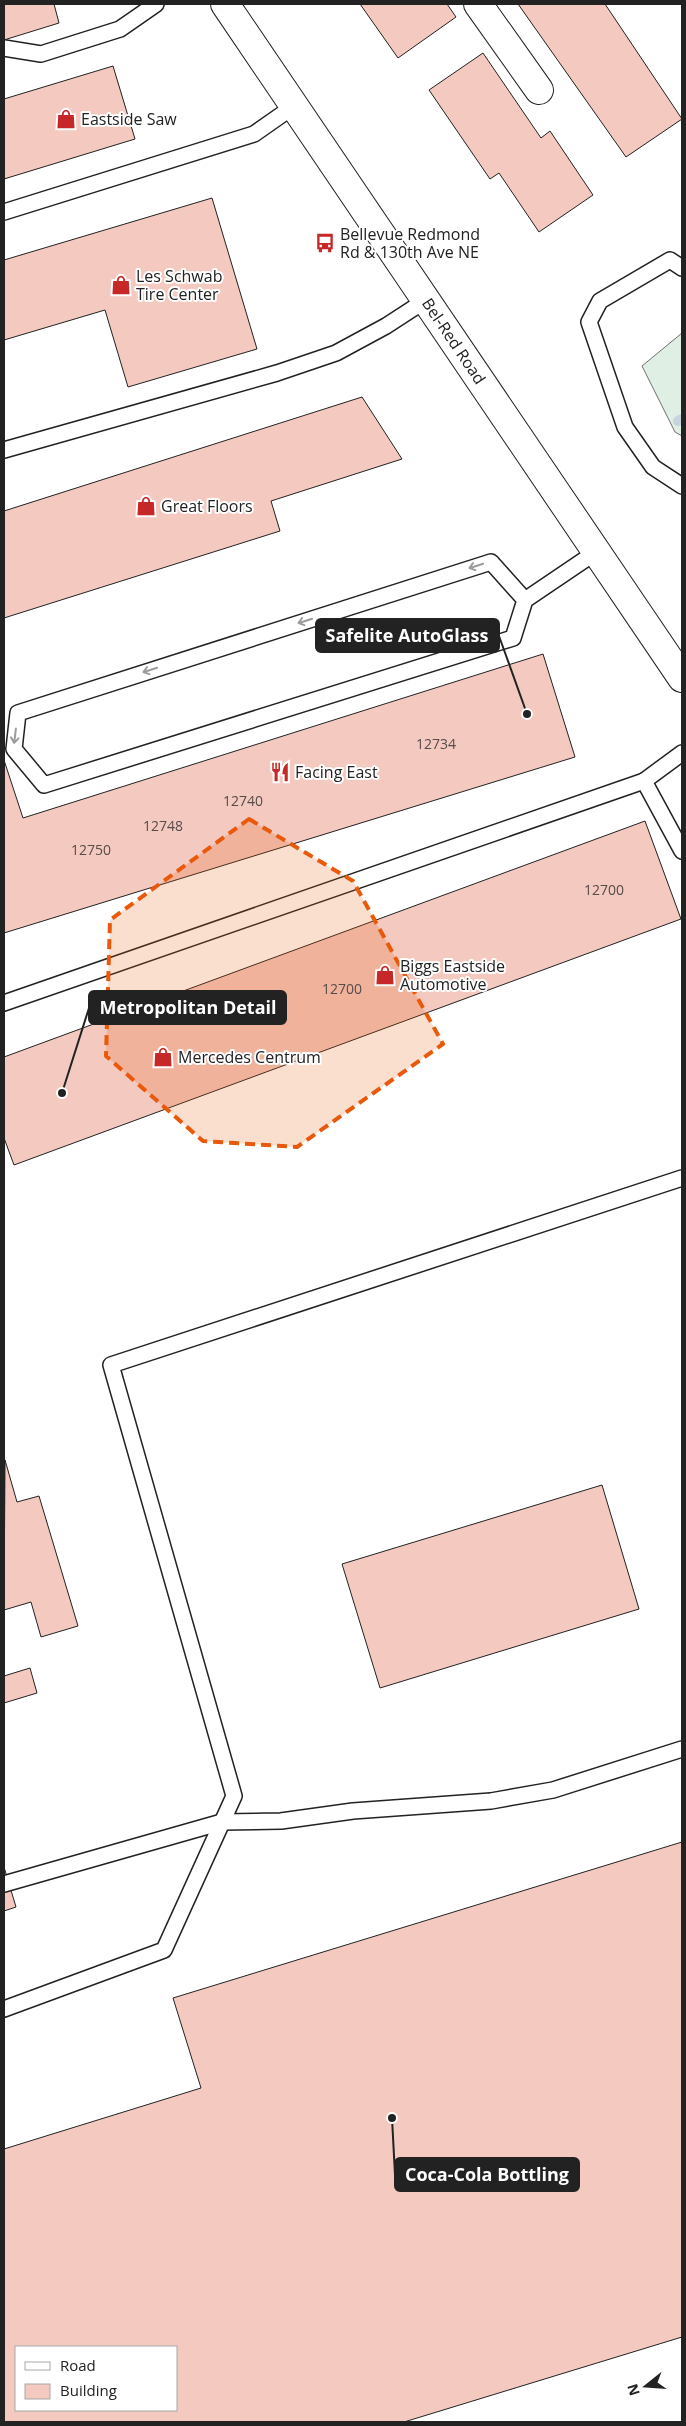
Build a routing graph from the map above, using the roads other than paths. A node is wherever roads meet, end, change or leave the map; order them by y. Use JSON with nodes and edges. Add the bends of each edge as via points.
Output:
{"nodes":[{"id":1,"x":156,"y":4,"type":"edge"},
{"id":2,"x":225,"y":4,"type":"edge"},
{"id":3,"x":478,"y":4,"type":"edge"},
{"id":4,"x":4,"y":48,"type":"edge"},
{"id":5,"x":539,"y":90,"type":"dead end"},
{"id":6,"x":294,"y":106,"type":"junction"},
{"id":7,"x":4,"y":212,"type":"edge"},
{"id":8,"x":678,"y":260,"type":"edge"},
{"id":9,"x":426,"y":300,"type":"junction"},
{"id":10,"x":4,"y":450,"type":"edge"},
{"id":11,"x":682,"y":486,"type":"edge"},
{"id":12,"x":596,"y":552,"type":"junction"},
{"id":13,"x":525,"y":600,"type":"junction"},
{"id":14,"x":682,"y":678,"type":"edge"},
{"id":15,"x":682,"y":753,"type":"edge"},
{"id":16,"x":644,"y":781,"type":"junction"},
{"id":17,"x":682,"y":851,"type":"edge"},
{"id":18,"x":4,"y":1003,"type":"edge"},
{"id":19,"x":682,"y":1178,"type":"edge"},
{"id":20,"x":682,"y":1749,"type":"edge"},
{"id":21,"x":222,"y":1822,"type":"junction"},
{"id":22,"x":4,"y":1884,"type":"edge"},
{"id":23,"x":4,"y":2009,"type":"edge"}],
"edges":[{"from":1,"to":4,"type":"lane","via":[[120,29],[42,54]]},
{"from":2,"to":6,"type":"main road","name":"Bel-Red Road"},
{"from":3,"to":5,"type":"main road"},
{"from":6,"to":7,"type":"lane","via":[[254,134]]},
{"from":6,"to":9,"type":"main road","name":"Bel-Red Road"},
{"from":8,"to":11,"type":"lane","via":[[600,301],[589,322],[625,427],[653,467]]},
{"from":9,"to":10,"type":"lane","via":[[336,353],[277,373]]},
{"from":9,"to":12,"type":"main road","name":"Bel-Red Road"},
{"from":12,"to":13,"type":"lane"},
{"from":12,"to":14,"type":"main road","name":"Bel-Red Road"},
{"from":13,"to":13,"type":"lane","one_way":true,"via":[[491,562],[18,713],[14,750],[44,785],[512,638]]},
{"from":15,"to":16,"type":"lane"},
{"from":16,"to":17,"type":"lane"},
{"from":16,"to":18,"type":"lane"},
{"from":19,"to":21,"type":"lane","via":[[111,1365],[234,1796]]},
{"from":20,"to":21,"type":"lane","via":[[554,1790],[491,1801],[353,1811],[281,1821]]},
{"from":21,"to":22,"type":"lane"},
{"from":21,"to":23,"type":"lane","via":[[164,1950]]}]}
